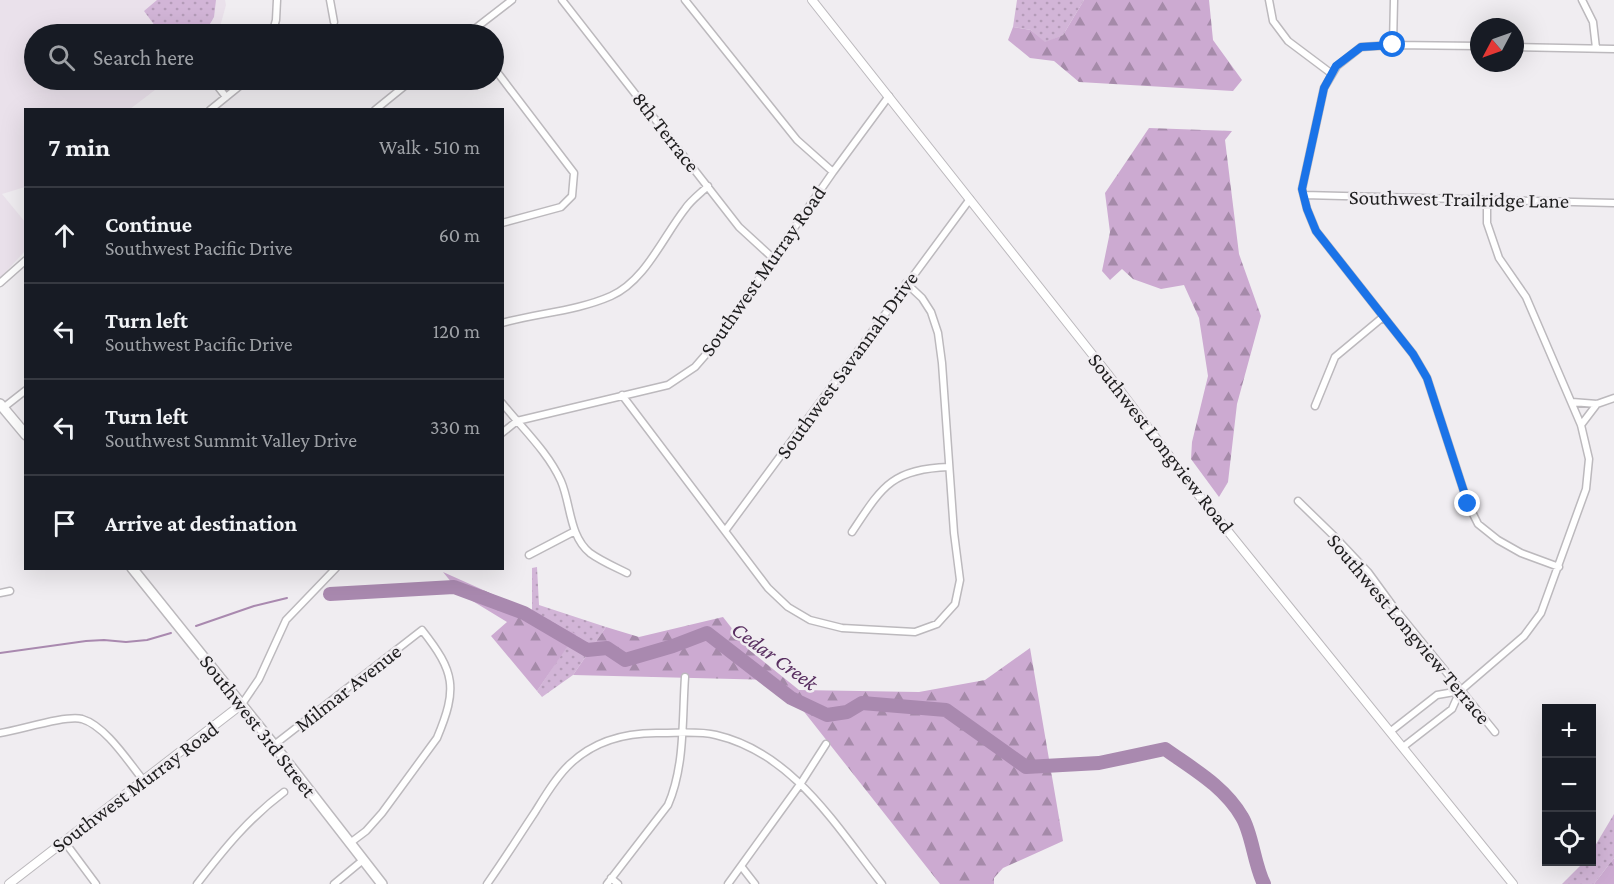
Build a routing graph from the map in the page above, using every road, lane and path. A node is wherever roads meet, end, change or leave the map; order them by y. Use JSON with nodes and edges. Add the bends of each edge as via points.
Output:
{"nodes":[{"id":1,"x":277,"y":0,"type":"edge"},
{"id":2,"x":330,"y":0,"type":"edge"},
{"id":3,"x":512,"y":0,"type":"edge"},
{"id":4,"x":562,"y":0,"type":"edge"},
{"id":5,"x":686,"y":0,"type":"edge"},
{"id":6,"x":812,"y":0,"type":"edge"},
{"id":7,"x":1269,"y":0,"type":"edge"},
{"id":8,"x":1394,"y":0,"type":"edge"},
{"id":9,"x":1582,"y":0,"type":"edge"},
{"id":10,"x":334,"y":22,"type":"dead end"},
{"id":11,"x":275,"y":24,"type":"edge"},
{"id":12,"x":481,"y":24,"type":"edge"},
{"id":13,"x":1393,"y":45,"type":"junction"},
{"id":14,"x":1470,"y":46,"type":"edge"},
{"id":15,"x":1524,"y":47,"type":"edge"},
{"id":16,"x":1596,"y":48,"type":"junction"},
{"id":17,"x":1614,"y":49,"type":"edge"},
{"id":18,"x":1332,"y":74,"type":"junction"},
{"id":19,"x":504,"y":81,"type":"edge"},
{"id":20,"x":221,"y":90,"type":"edge"},
{"id":21,"x":235,"y":90,"type":"edge"},
{"id":22,"x":400,"y":90,"type":"edge"},
{"id":23,"x":889,"y":96,"type":"junction"},
{"id":24,"x":226,"y":97,"type":"junction"},
{"id":25,"x":212,"y":108,"type":"edge"},
{"id":26,"x":377,"y":108,"type":"edge"},
{"id":27,"x":833,"y":172,"type":"junction"},
{"id":28,"x":708,"y":186,"type":"junction"},
{"id":29,"x":1304,"y":195,"type":"junction"},
{"id":30,"x":970,"y":199,"type":"junction"},
{"id":31,"x":1488,"y":200,"type":"junction"},
{"id":32,"x":1614,"y":203,"type":"edge"},
{"id":33,"x":504,"y":223,"type":"edge"},
{"id":34,"x":774,"y":259,"type":"junction"},
{"id":35,"x":24,"y":262,"type":"edge"},
{"id":36,"x":0,"y":283,"type":"edge"},
{"id":37,"x":906,"y":283,"type":"junction"},
{"id":38,"x":1383,"y":317,"type":"junction"},
{"id":39,"x":504,"y":323,"type":"edge"},
{"id":40,"x":24,"y":391,"type":"edge"},
{"id":41,"x":622,"y":395,"type":"junction"},
{"id":42,"x":1614,"y":398,"type":"edge"},
{"id":43,"x":1572,"y":402,"type":"junction"},
{"id":44,"x":1597,"y":404,"type":"junction"},
{"id":45,"x":504,"y":405,"type":"edge"},
{"id":46,"x":2,"y":406,"type":"edge"},
{"id":47,"x":1315,"y":406,"type":"dead end"},
{"id":48,"x":517,"y":421,"type":"junction"},
{"id":49,"x":1581,"y":425,"type":"junction"},
{"id":50,"x":504,"y":431,"type":"edge"},
{"id":51,"x":24,"y":433,"type":"edge"},
{"id":52,"x":949,"y":467,"type":"junction"},
{"id":53,"x":1298,"y":501,"type":"dead end"},
{"id":54,"x":575,"y":531,"type":"junction"},
{"id":55,"x":725,"y":531,"type":"junction"},
{"id":56,"x":852,"y":532,"type":"dead end"},
{"id":57,"x":530,"y":555,"type":"dead end"},
{"id":58,"x":1559,"y":567,"type":"junction"},
{"id":59,"x":134,"y":570,"type":"edge"},
{"id":60,"x":334,"y":570,"type":"edge"},
{"id":61,"x":627,"y":573,"type":"dead end"},
{"id":62,"x":10,"y":591,"type":"dead end"},
{"id":63,"x":0,"y":593,"type":"edge"},
{"id":64,"x":685,"y":677,"type":"dead end"},
{"id":65,"x":1460,"y":691,"type":"junction"},
{"id":66,"x":242,"y":704,"type":"junction"},
{"id":67,"x":1391,"y":731,"type":"junction"},
{"id":68,"x":1495,"y":732,"type":"dead end"},
{"id":69,"x":0,"y":733,"type":"edge"},
{"id":70,"x":681,"y":733,"type":"junction"},
{"id":71,"x":826,"y":744,"type":"dead end"},
{"id":72,"x":274,"y":745,"type":"junction"},
{"id":73,"x":1403,"y":747,"type":"junction"},
{"id":74,"x":144,"y":781,"type":"junction"},
{"id":75,"x":801,"y":783,"type":"junction"},
{"id":76,"x":284,"y":792,"type":"dead end"},
{"id":77,"x":64,"y":841,"type":"junction"},
{"id":78,"x":350,"y":843,"type":"junction"},
{"id":79,"x":363,"y":860,"type":"junction"},
{"id":80,"x":741,"y":866,"type":"junction"},
{"id":81,"x":609,"y":881,"type":"edge"},
{"id":82,"x":9,"y":884,"type":"edge"},
{"id":83,"x":96,"y":884,"type":"edge"},
{"id":84,"x":197,"y":884,"type":"edge"},
{"id":85,"x":334,"y":884,"type":"edge"},
{"id":86,"x":382,"y":884,"type":"edge"},
{"id":87,"x":487,"y":884,"type":"edge"},
{"id":88,"x":618,"y":884,"type":"edge"},
{"id":89,"x":728,"y":884,"type":"edge"},
{"id":90,"x":755,"y":884,"type":"edge"},
{"id":91,"x":882,"y":884,"type":"edge"},
{"id":92,"x":1513,"y":884,"type":"edge"}],
"edges":[{"from":1,"to":11,"type":"street"},
{"from":2,"to":10,"type":"street"},
{"from":3,"to":12,"type":"street"},
{"from":4,"to":28,"type":"street","name":"8th Terrace"},
{"from":5,"to":27,"type":"street","via":[[797,140]]},
{"from":6,"to":23,"type":"street","name":"Southwest Longview Road"},
{"from":7,"to":18,"type":"street","via":[[1273,21],[1288,41]]},
{"from":8,"to":13,"type":"street"},
{"from":9,"to":16,"type":"street","via":[[1593,22]]},
{"from":13,"to":14,"type":"street"},
{"from":13,"to":18,"type":"street","via":[[1361,47],[1336,66]]},
{"from":15,"to":16,"type":"street"},
{"from":16,"to":17,"type":"street"},
{"from":18,"to":29,"type":"street","via":[[1324,88],[1302,189]]},
{"from":19,"to":33,"type":"street","via":[[574,173],[572,196],[561,207]]},
{"from":20,"to":24,"type":"street"},
{"from":21,"to":24,"type":"street"},
{"from":22,"to":26,"type":"street"},
{"from":23,"to":27,"type":"street","name":"Southwest Murray Road"},
{"from":23,"to":30,"type":"street","name":"Southwest Longview Road"},
{"from":24,"to":25,"type":"street"},
{"from":27,"to":34,"type":"street","name":"Southwest Murray Road"},
{"from":28,"to":34,"type":"street","name":"8th Terrace","via":[[739,227]]},
{"from":28,"to":39,"type":"street","via":[[686,207],[657,252],[613,296]]},
{"from":29,"to":31,"type":"street","name":"Southwest Trailridge Lane"},
{"from":29,"to":38,"type":"street","via":[[1316,231]]},
{"from":30,"to":37,"type":"street","name":"Southwest Savannah Drive"},
{"from":30,"to":67,"type":"street","name":"Southwest Longview Road","via":[[1197,493]]},
{"from":31,"to":32,"type":"street","name":"Southwest Trailridge Lane"},
{"from":31,"to":43,"type":"street","via":[[1488,223],[1499,258],[1526,297]]},
{"from":34,"to":41,"type":"street","name":"Southwest Murray Road","via":[[695,367],[668,384]]},
{"from":35,"to":36,"type":"street"},
{"from":37,"to":52,"type":"street","via":[[931,312],[938,333]]},
{"from":37,"to":55,"type":"street","name":"Southwest Savannah Drive"},
{"from":38,"to":47,"type":"street","via":[[1335,357]]},
{"from":38,"to":58,"type":"street","via":[[1427,378],[1478,524],[1521,553]]},
{"from":40,"to":46,"type":"street"},
{"from":41,"to":48,"type":"street","name":"Southwest Murray Road"},
{"from":41,"to":55,"type":"street"},
{"from":42,"to":44,"type":"street"},
{"from":43,"to":44,"type":"street"},
{"from":43,"to":49,"type":"street"},
{"from":44,"to":49,"type":"street"},
{"from":45,"to":48,"type":"street"},
{"from":46,"to":51,"type":"main road"},
{"from":48,"to":50,"type":"street","name":"Southwest Murray Road"},
{"from":48,"to":54,"type":"street","via":[[561,481]]},
{"from":49,"to":58,"type":"street","via":[[1589,459],[1586,489]]},
{"from":52,"to":55,"type":"street","via":[[960,580],[957,596],[955,604],[937,624],[915,632],[842,628],[810,620],[768,588]]},
{"from":52,"to":56,"type":"street","via":[[904,474],[876,496]]},
{"from":53,"to":65,"type":"street","name":"Southwest Longview Terrace","via":[[1368,572]]},
{"from":54,"to":57,"type":"street"},
{"from":54,"to":61,"type":"street","via":[[590,553]]},
{"from":58,"to":65,"type":"street","via":[[1541,614],[1524,636]]},
{"from":59,"to":66,"type":"main road","name":"Southwest 3rd Street"},
{"from":60,"to":66,"type":"street","name":"Southwest Murray Road","via":[[286,620],[259,679]]},
{"from":62,"to":63,"type":"street"},
{"from":64,"to":70,"type":"street"},
{"from":65,"to":67,"type":"street","via":[[1437,695]]},
{"from":65,"to":68,"type":"street","name":"Southwest Longview Terrace"},
{"from":65,"to":73,"type":"street","via":[[1452,709]]},
{"from":66,"to":72,"type":"main road","name":"Southwest 3rd Street"},
{"from":66,"to":74,"type":"street","name":"Southwest Murray Road"},
{"from":67,"to":73,"type":"street","name":"Southwest Longview Road"},
{"from":69,"to":74,"type":"street","via":[[82,719],[101,730]]},
{"from":70,"to":75,"type":"street","via":[[713,734],[736,741],[762,753]]},
{"from":70,"to":81,"type":"street","via":[[679,774],[668,805]]},
{"from":70,"to":87,"type":"street","via":[[645,732],[607,740],[569,764]]},
{"from":71,"to":75,"type":"street"},
{"from":72,"to":78,"type":"main road","name":"Southwest 3rd Street"},
{"from":72,"to":78,"type":"street","name":"Milmar Avenue","via":[[422,630],[441,654],[451,678],[437,738],[382,813]]},
{"from":73,"to":92,"type":"street","name":"Southwest Longview Road"},
{"from":74,"to":77,"type":"street","name":"Southwest Murray Road"},
{"from":75,"to":80,"type":"street"},
{"from":75,"to":91,"type":"street"},
{"from":76,"to":84,"type":"street","via":[[239,830]]},
{"from":77,"to":82,"type":"street","name":"Southwest Murray Road"},
{"from":77,"to":83,"type":"street"},
{"from":78,"to":79,"type":"main road","name":"Southwest 3rd Street"},
{"from":79,"to":85,"type":"street"},
{"from":79,"to":86,"type":"main road","name":"Southwest 3rd Street"},
{"from":80,"to":89,"type":"street"},
{"from":80,"to":90,"type":"street"},
{"from":81,"to":88,"type":"street"}]}
